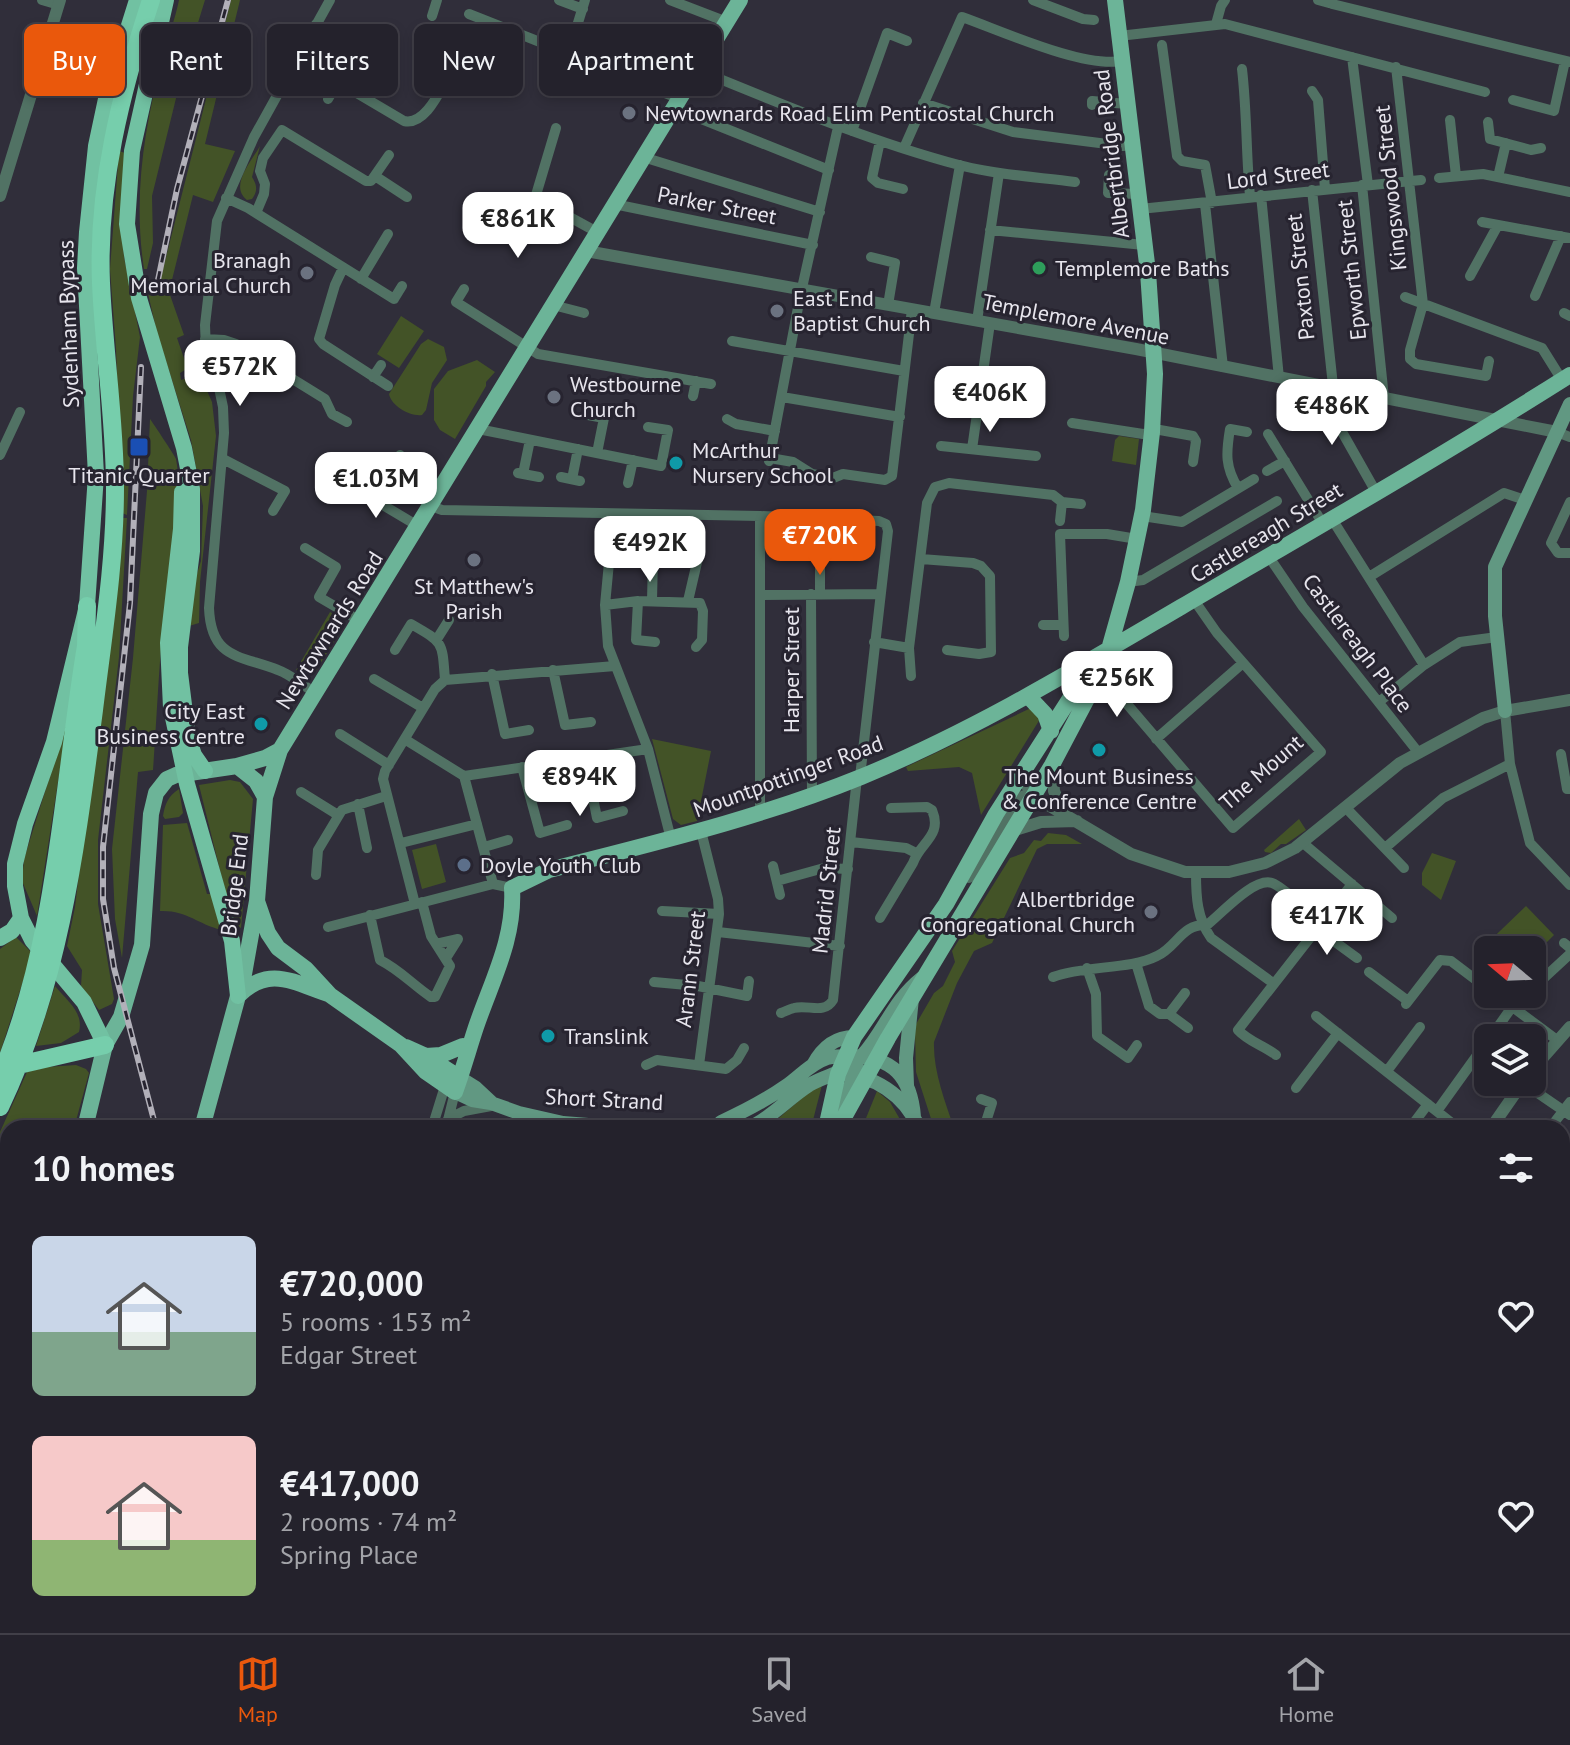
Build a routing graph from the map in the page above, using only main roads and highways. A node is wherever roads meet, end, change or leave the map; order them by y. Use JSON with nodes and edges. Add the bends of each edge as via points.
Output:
{"nodes":[{"id":1,"x":137,"y":0,"type":"edge"},
{"id":2,"x":151,"y":0,"type":"edge"},
{"id":3,"x":166,"y":0,"type":"edge"},
{"id":4,"x":740,"y":0,"type":"edge"},
{"id":5,"x":1115,"y":0,"type":"edge"},
{"id":6,"x":1566,"y":378,"type":"edge"},
{"id":7,"x":1570,"y":404,"type":"edge"},
{"id":8,"x":175,"y":419,"type":"junction"},
{"id":9,"x":1564,"y":434,"type":"edge"},
{"id":10,"x":87,"y":606,"type":"junction"},
{"id":11,"x":1105,"y":648,"type":"junction"},
{"id":12,"x":1095,"y":676,"type":"junction"},
{"id":13,"x":1028,"y":696,"type":"junction"},
{"id":14,"x":1505,"y":711,"type":"road end"},
{"id":15,"x":1052,"y":729,"type":"junction"},
{"id":16,"x":280,"y":750,"type":"junction"},
{"id":17,"x":237,"y":766,"type":"junction"},
{"id":18,"x":205,"y":771,"type":"junction"},
{"id":19,"x":265,"y":797,"type":"junction"},
{"id":20,"x":257,"y":901,"type":"junction"},
{"id":21,"x":21,"y":918,"type":"junction"},
{"id":22,"x":53,"y":929,"type":"junction"},
{"id":23,"x":0,"y":938,"type":"edge"},
{"id":24,"x":926,"y":975,"type":"junction"},
{"id":25,"x":330,"y":995,"type":"junction"},
{"id":26,"x":238,"y":996,"type":"junction"},
{"id":27,"x":912,"y":998,"type":"junction"},
{"id":28,"x":475,"y":1030,"type":"junction"},
{"id":29,"x":854,"y":1037,"type":"junction"},
{"id":30,"x":105,"y":1045,"type":"junction"},
{"id":31,"x":401,"y":1045,"type":"junction"},
{"id":32,"x":463,"y":1046,"type":"junction"},
{"id":33,"x":426,"y":1056,"type":"junction"},
{"id":34,"x":861,"y":1057,"type":"junction"},
{"id":35,"x":813,"y":1065,"type":"junction"},
{"id":36,"x":0,"y":1070,"type":"edge"},
{"id":37,"x":853,"y":1075,"type":"junction"},
{"id":38,"x":452,"y":1082,"type":"junction"},
{"id":39,"x":4,"y":1084,"type":"edge"},
{"id":40,"x":907,"y":1085,"type":"junction"},
{"id":41,"x":0,"y":1107,"type":"edge"},
{"id":42,"x":87,"y":1120,"type":"edge"},
{"id":43,"x":204,"y":1120,"type":"edge"},
{"id":44,"x":550,"y":1120,"type":"edge"},
{"id":45,"x":725,"y":1120,"type":"edge"},
{"id":46,"x":764,"y":1120,"type":"edge"},
{"id":47,"x":830,"y":1120,"type":"edge"},
{"id":48,"x":840,"y":1120,"type":"edge"},
{"id":49,"x":914,"y":1120,"type":"edge"},
{"id":50,"x":917,"y":1120,"type":"edge"}],
"edges":[{"from":1,"to":10,"type":"highway","name":"Sydenham Bypass","via":[[106,99],[87,232],[96,475]]},
{"from":2,"to":22,"type":"highway","via":[[116,118],[104,197],[101,283],[114,472],[113,546],[74,857]]},
{"from":3,"to":8,"type":"highway","via":[[134,138],[127,224],[139,298]]},
{"from":4,"to":16,"type":"main road","name":"Newtownards Road"},
{"from":5,"to":11,"type":"main road","name":"Albertbridge Road","via":[[1154,353],[1142,516],[1128,582]]},
{"from":6,"to":11,"type":"main road","name":"Castlereagh Street","via":[[1269,557]]},
{"from":7,"to":9,"type":"main road"},
{"from":8,"to":18,"type":"highway","via":[[194,513],[180,673],[188,737]]},
{"from":8,"to":26,"type":"highway","name":"Bridge End","via":[[182,510],[168,643],[171,708],[230,936]]},
{"from":9,"to":14,"type":"main road","via":[[1525,500],[1495,567]]},
{"from":10,"to":21,"type":"highway","name":"Sydenham Bypass","via":[[54,742],[17,847],[15,886]]},
{"from":10,"to":22,"type":"highway"},
{"from":11,"to":12,"type":"main road"},
{"from":11,"to":13,"type":"main road","name":"Mountpottinger Road"},
{"from":11,"to":15,"type":"main road","name":"Albertbridge Road"},
{"from":12,"to":15,"type":"main road"},
{"from":12,"to":24,"type":"main road","name":"Albertbridge Road","via":[[1052,765]]},
{"from":13,"to":15,"type":"main road"},
{"from":13,"to":28,"type":"main road","name":"Mountpottinger Road","via":[[858,778],[701,831],[546,871],[512,888],[509,937]]},
{"from":15,"to":29,"type":"main road","name":"Albertbridge Road","via":[[946,904]]},
{"from":16,"to":17,"type":"main road","name":"Newtownards Road"},
{"from":16,"to":19,"type":"main road","name":"Newtownards Road"},
{"from":17,"to":18,"type":"main road","name":"Newtownards Road"},
{"from":17,"to":19,"type":"main road","via":[[256,781]]},
{"from":18,"to":30,"type":"main road","name":"Newtownards Road","via":[[167,779],[152,801],[142,945],[121,1017]]},
{"from":19,"to":20,"type":"main road","name":"Bridge End"},
{"from":20,"to":25,"type":"main road","name":"Short Strand","via":[[272,941]]},
{"from":20,"to":26,"type":"main road","name":"Bridge End"},
{"from":21,"to":23,"type":"highway"},
{"from":21,"to":30,"type":"highway","via":[[32,940],[84,1002]]},
{"from":22,"to":39,"type":"highway"},
{"from":24,"to":27,"type":"main road","name":"Albertbridge Road"},
{"from":24,"to":34,"type":"main road","via":[[904,993]]},
{"from":25,"to":26,"type":"main road","name":"Short Strand","via":[[277,977],[256,981]]},
{"from":25,"to":31,"type":"main road","name":"Short Strand"},
{"from":26,"to":43,"type":"main road","name":"Bridge End"},
{"from":27,"to":34,"type":"main road","name":"Albertbridge Road"},
{"from":27,"to":40,"type":"main road"},
{"from":28,"to":32,"type":"main road"},
{"from":28,"to":38,"type":"main road"},
{"from":29,"to":34,"type":"main road","name":"Albertbridge Road"},
{"from":29,"to":35,"type":"main road","via":[[834,1040]]},
{"from":30,"to":36,"type":"highway"},
{"from":30,"to":42,"type":"main road","name":"Newtownards Road"},
{"from":31,"to":33,"type":"main road","name":"Short Strand"},
{"from":31,"to":38,"type":"main road","name":"Short Strand","via":[[430,1075]]},
{"from":32,"to":33,"type":"main road"},
{"from":32,"to":38,"type":"main road"},
{"from":33,"to":38,"type":"main road","name":"Short Strand"},
{"from":34,"to":35,"type":"main road","name":"Short Strand","via":[[826,1058]]},
{"from":34,"to":37,"type":"main road","name":"Albertbridge Road"},
{"from":34,"to":37,"type":"main road","name":"Albertbridge Road"},
{"from":34,"to":40,"type":"main road","via":[[895,1070]]},
{"from":35,"to":45,"type":"main road","name":"Short Strand"},
{"from":37,"to":46,"type":"main road","name":"Short Strand","via":[[807,1086]]},
{"from":37,"to":47,"type":"main road","name":"Albertbridge Road"},
{"from":37,"to":48,"type":"main road","name":"Albertbridge Road"},
{"from":37,"to":49,"type":"main road","via":[[886,1088]]},
{"from":38,"to":44,"type":"main road","name":"Short Strand","via":[[476,1088],[494,1104]]},
{"from":39,"to":41,"type":"highway"},
{"from":40,"to":50,"type":"main road"}]}
